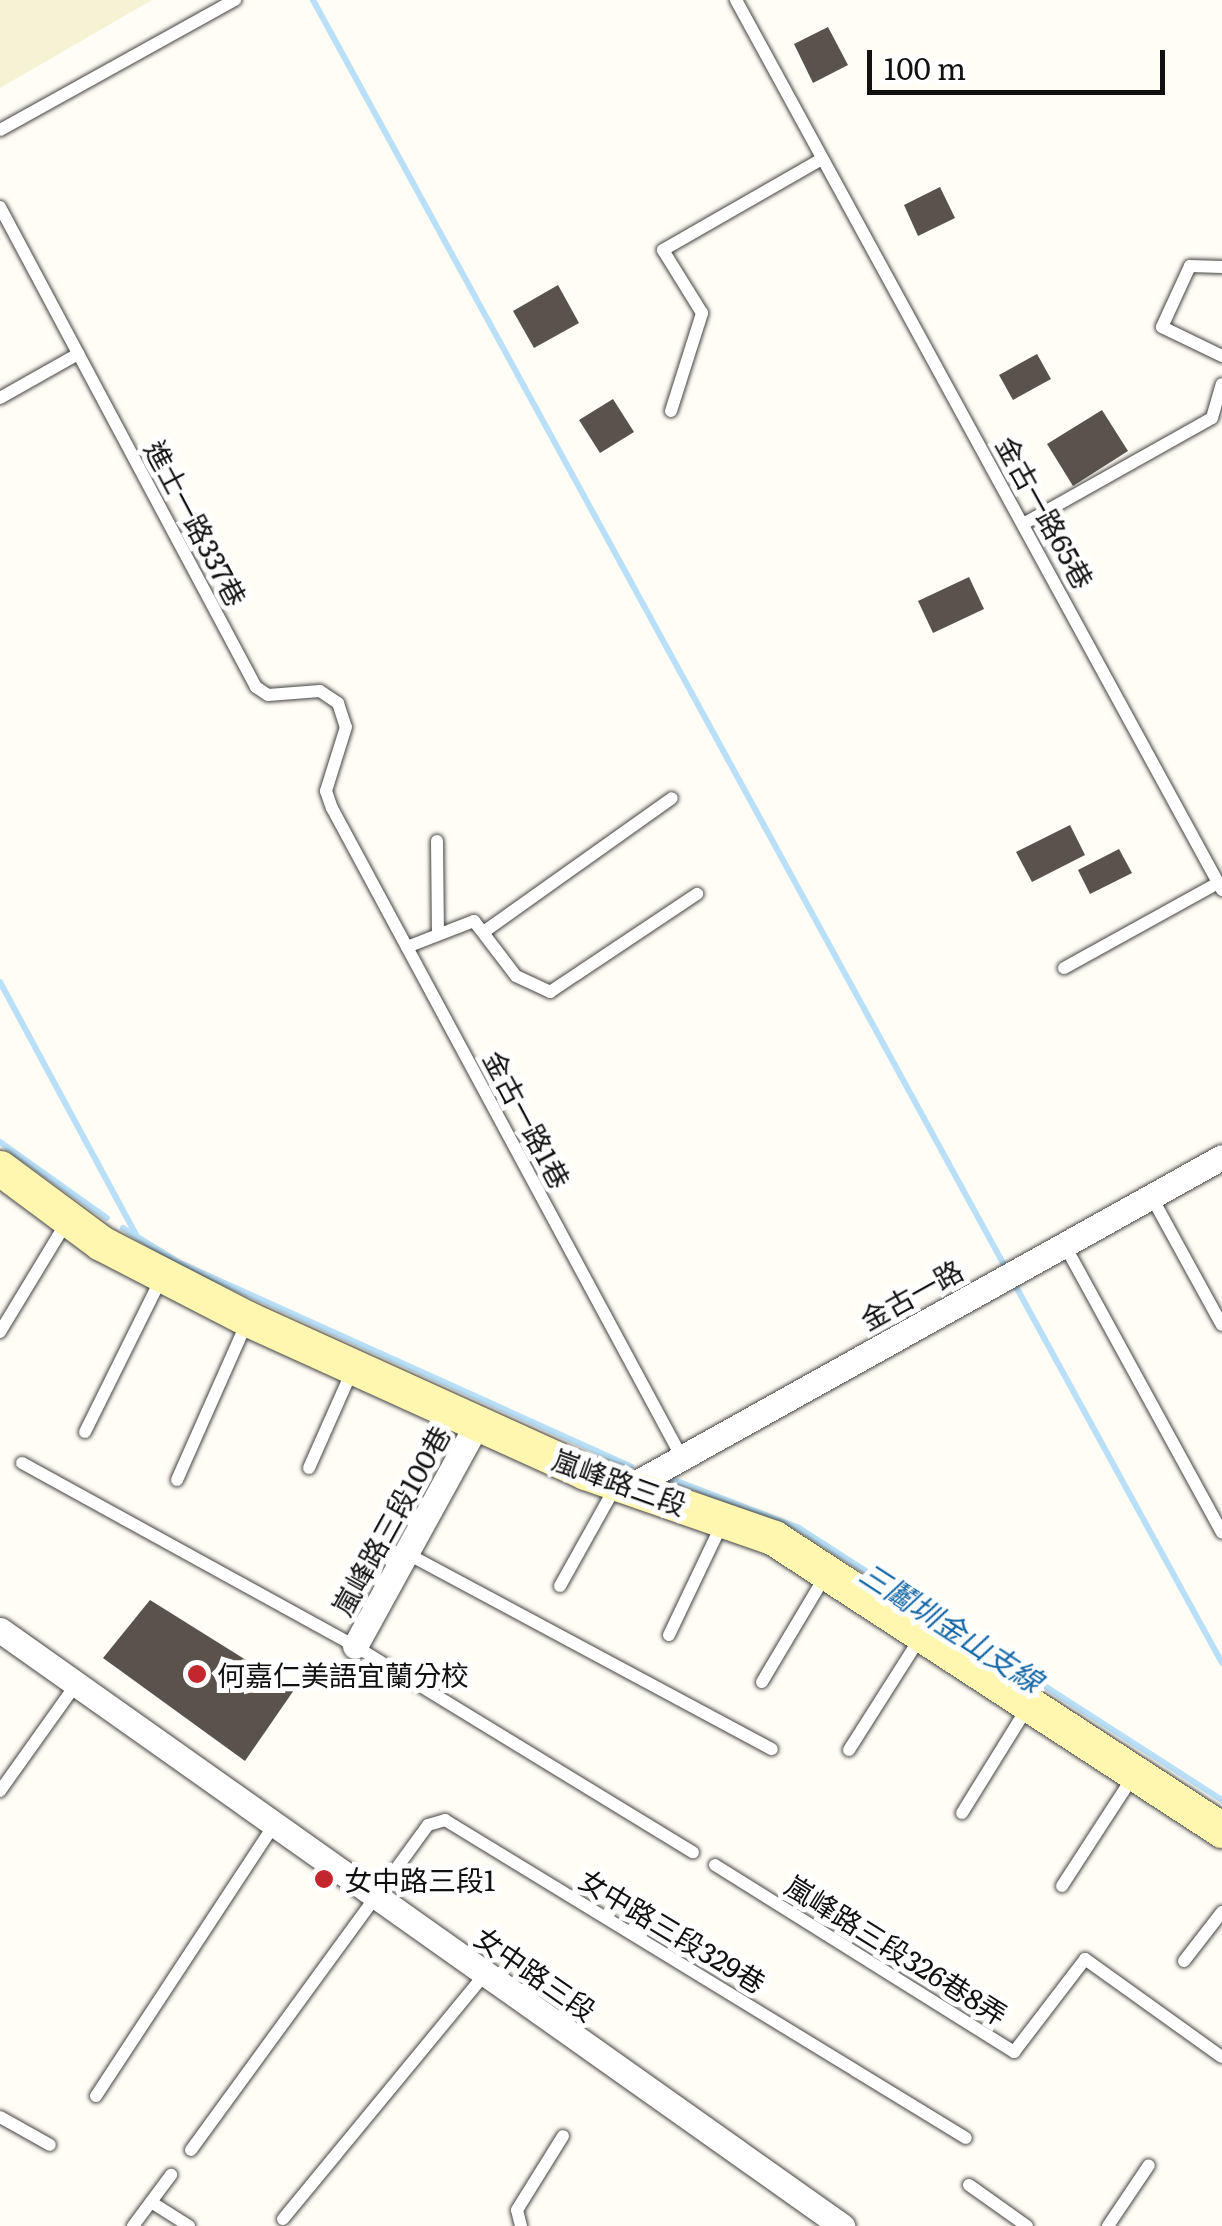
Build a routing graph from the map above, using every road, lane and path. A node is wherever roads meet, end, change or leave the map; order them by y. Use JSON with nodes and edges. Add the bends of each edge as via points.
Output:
{"nodes":[{"id":1,"x":236,"y":0,"type":"edge"},
{"id":2,"x":736,"y":0,"type":"edge"},
{"id":3,"x":0,"y":130,"type":"edge"},
{"id":4,"x":822,"y":160,"type":"junction"},
{"id":5,"x":0,"y":207,"type":"edge"},
{"id":6,"x":1222,"y":267,"type":"edge"},
{"id":7,"x":78,"y":354,"type":"junction"},
{"id":8,"x":1222,"y":356,"type":"edge"},
{"id":9,"x":1222,"y":384,"type":"edge"},
{"id":10,"x":0,"y":398,"type":"edge"},
{"id":11,"x":671,"y":410,"type":"dead end"},
{"id":12,"x":1025,"y":524,"type":"junction"},
{"id":13,"x":672,"y":798,"type":"dead end"},
{"id":14,"x":332,"y":808,"type":"joint"},
{"id":15,"x":437,"y":841,"type":"dead end"},
{"id":16,"x":1220,"y":887,"type":"edge"},
{"id":17,"x":697,"y":894,"type":"dead end"},
{"id":18,"x":438,"y":930,"type":"junction"},
{"id":19,"x":485,"y":932,"type":"junction"},
{"id":20,"x":407,"y":947,"type":"junction"},
{"id":21,"x":1064,"y":968,"type":"dead end"},
{"id":22,"x":1222,"y":1157,"type":"edge"},
{"id":23,"x":0,"y":1168,"type":"edge"},
{"id":24,"x":1151,"y":1196,"type":"junction"},
{"id":25,"x":70,"y":1218,"type":"junction"},
{"id":26,"x":1064,"y":1244,"type":"junction"},
{"id":27,"x":162,"y":1276,"type":"junction"},
{"id":28,"x":248,"y":1320,"type":"junction"},
{"id":29,"x":1222,"y":1326,"type":"edge"},
{"id":30,"x":0,"y":1332,"type":"edge"},
{"id":31,"x":353,"y":1369,"type":"junction"},
{"id":32,"x":477,"y":1424,"type":"junction"},
{"id":33,"x":86,"y":1432,"type":"dead end"},
{"id":34,"x":680,"y":1454,"type":"junction"},
{"id":35,"x":22,"y":1463,"type":"dead end"},
{"id":36,"x":309,"y":1468,"type":"dead end"},
{"id":37,"x":177,"y":1480,"type":"dead end"},
{"id":38,"x":624,"y":1484,"type":"junction"},
{"id":39,"x":725,"y":1518,"type":"junction"},
{"id":40,"x":1222,"y":1534,"type":"edge"},
{"id":41,"x":406,"y":1553,"type":"junction"},
{"id":42,"x":828,"y":1572,"type":"junction"},
{"id":43,"x":560,"y":1586,"type":"dead end"},
{"id":44,"x":0,"y":1630,"type":"edge"},
{"id":45,"x":923,"y":1633,"type":"junction"},
{"id":46,"x":668,"y":1635,"type":"dead end"},
{"id":47,"x":355,"y":1646,"type":"junction"},
{"id":48,"x":762,"y":1682,"type":"dead end"},
{"id":49,"x":77,"y":1683,"type":"junction"},
{"id":50,"x":1030,"y":1702,"type":"junction"},
{"id":51,"x":772,"y":1749,"type":"dead end"},
{"id":52,"x":849,"y":1750,"type":"dead end"},
{"id":53,"x":1137,"y":1770,"type":"junction"},
{"id":54,"x":0,"y":1791,"type":"edge"},
{"id":55,"x":962,"y":1813,"type":"dead end"},
{"id":56,"x":274,"y":1823,"type":"junction"},
{"id":57,"x":1222,"y":1830,"type":"edge"},
{"id":58,"x":693,"y":1852,"type":"dead end"},
{"id":59,"x":714,"y":1865,"type":"dead end"},
{"id":60,"x":1062,"y":1886,"type":"dead end"},
{"id":61,"x":376,"y":1896,"type":"junction"},
{"id":62,"x":1222,"y":1912,"type":"edge"},
{"id":63,"x":1184,"y":1962,"type":"dead end"},
{"id":64,"x":485,"y":1974,"type":"junction"},
{"id":65,"x":1222,"y":2057,"type":"edge"},
{"id":66,"x":96,"y":2096,"type":"dead end"},
{"id":67,"x":0,"y":2117,"type":"edge"},
{"id":68,"x":563,"y":2136,"type":"dead end"},
{"id":69,"x":966,"y":2138,"type":"dead end"},
{"id":70,"x":50,"y":2146,"type":"dead end"},
{"id":71,"x":191,"y":2150,"type":"dead end"},
{"id":72,"x":1149,"y":2165,"type":"dead end"},
{"id":73,"x":171,"y":2175,"type":"dead end"},
{"id":74,"x":969,"y":2185,"type":"dead end"},
{"id":75,"x":151,"y":2202,"type":"junction"},
{"id":76,"x":283,"y":2219,"type":"dead end"},
{"id":77,"x":1011,"y":2221,"type":"edge"},
{"id":78,"x":133,"y":2226,"type":"edge"},
{"id":79,"x":189,"y":2226,"type":"edge"},
{"id":80,"x":520,"y":2226,"type":"edge"},
{"id":81,"x":842,"y":2226,"type":"edge"},
{"id":82,"x":1027,"y":2226,"type":"edge"},
{"id":83,"x":1108,"y":2226,"type":"edge"}],
"edges":[{"from":1,"to":3,"type":"lane"},
{"from":2,"to":4,"type":"lane","name":"金古一路65巷"},
{"from":4,"to":11,"type":"lane","via":[[664,250],[702,313]]},
{"from":4,"to":12,"type":"lane","name":"金古一路65巷"},
{"from":5,"to":7,"type":"lane","name":"進士一路337巷"},
{"from":6,"to":8,"type":"lane","via":[[1190,266],[1162,327]]},
{"from":7,"to":10,"type":"lane"},
{"from":7,"to":14,"type":"lane","name":"進士一路337巷","via":[[256,687],[268,695],[320,691],[338,704],[346,727],[326,791]]},
{"from":9,"to":12,"type":"lane","via":[[1212,418]]},
{"from":12,"to":16,"type":"lane","name":"金古一路65巷"},
{"from":13,"to":19,"type":"lane"},
{"from":14,"to":20,"type":"lane","name":"金古一路1巷"},
{"from":15,"to":18,"type":"lane"},
{"from":16,"to":21,"type":"lane"},
{"from":17,"to":19,"type":"lane","via":[[550,992],[516,976]]},
{"from":18,"to":19,"type":"lane","via":[[474,920]]},
{"from":18,"to":20,"type":"lane"},
{"from":20,"to":34,"type":"lane","name":"金古一路1巷"},
{"from":22,"to":24,"type":"street","name":"金古一路"},
{"from":23,"to":25,"type":"street","name":"嵐峰路三段"},
{"from":24,"to":26,"type":"street","name":"金古一路"},
{"from":24,"to":29,"type":"lane"},
{"from":25,"to":27,"type":"street","name":"嵐峰路三段"},
{"from":25,"to":30,"type":"lane"},
{"from":26,"to":34,"type":"street","name":"金古一路"},
{"from":26,"to":40,"type":"lane"},
{"from":27,"to":28,"type":"street","name":"嵐峰路三段"},
{"from":27,"to":33,"type":"lane"},
{"from":28,"to":31,"type":"street","name":"嵐峰路三段"},
{"from":28,"to":37,"type":"lane"},
{"from":31,"to":32,"type":"street","name":"嵐峰路三段"},
{"from":31,"to":36,"type":"lane"},
{"from":32,"to":38,"type":"street","name":"嵐峰路三段"},
{"from":32,"to":41,"type":"street","name":"嵐峰路三段100巷"},
{"from":34,"to":38,"type":"street","name":"金古一路"},
{"from":35,"to":47,"type":"lane"},
{"from":38,"to":39,"type":"street","name":"嵐峰路三段"},
{"from":38,"to":43,"type":"lane"},
{"from":39,"to":42,"type":"street","name":"嵐峰路三段"},
{"from":39,"to":46,"type":"lane"},
{"from":41,"to":47,"type":"street","name":"嵐峰路三段100巷"},
{"from":41,"to":51,"type":"lane"},
{"from":42,"to":45,"type":"street","name":"嵐峰路三段"},
{"from":42,"to":48,"type":"lane"},
{"from":44,"to":49,"type":"street","name":"女中路三段"},
{"from":45,"to":50,"type":"street","name":"嵐峰路三段"},
{"from":45,"to":52,"type":"lane"},
{"from":47,"to":58,"type":"lane"},
{"from":49,"to":54,"type":"lane"},
{"from":49,"to":56,"type":"street","name":"女中路三段"},
{"from":50,"to":53,"type":"street","name":"嵐峰路三段"},
{"from":50,"to":55,"type":"lane"},
{"from":53,"to":57,"type":"street","name":"嵐峰路三段"},
{"from":53,"to":60,"type":"lane"},
{"from":56,"to":61,"type":"street","name":"女中路三段"},
{"from":56,"to":66,"type":"lane"},
{"from":59,"to":65,"type":"lane","name":"嵐峰路三段326巷8弄","via":[[1014,2052],[1085,1959]]},
{"from":61,"to":64,"type":"street","name":"女中路三段"},
{"from":61,"to":69,"type":"lane","name":"女中路三段329巷","via":[[428,1825],[445,1820]]},
{"from":61,"to":71,"type":"lane","name":"女中路三段329巷"},
{"from":62,"to":63,"type":"lane"},
{"from":64,"to":76,"type":"lane"},
{"from":64,"to":81,"type":"street","name":"女中路三段"},
{"from":67,"to":70,"type":"lane"},
{"from":68,"to":80,"type":"lane","via":[[517,2210]]},
{"from":72,"to":83,"type":"lane"},
{"from":73,"to":75,"type":"lane"},
{"from":74,"to":77,"type":"lane"},
{"from":75,"to":78,"type":"lane"},
{"from":75,"to":79,"type":"lane"},
{"from":77,"to":82,"type":"lane"}]}
